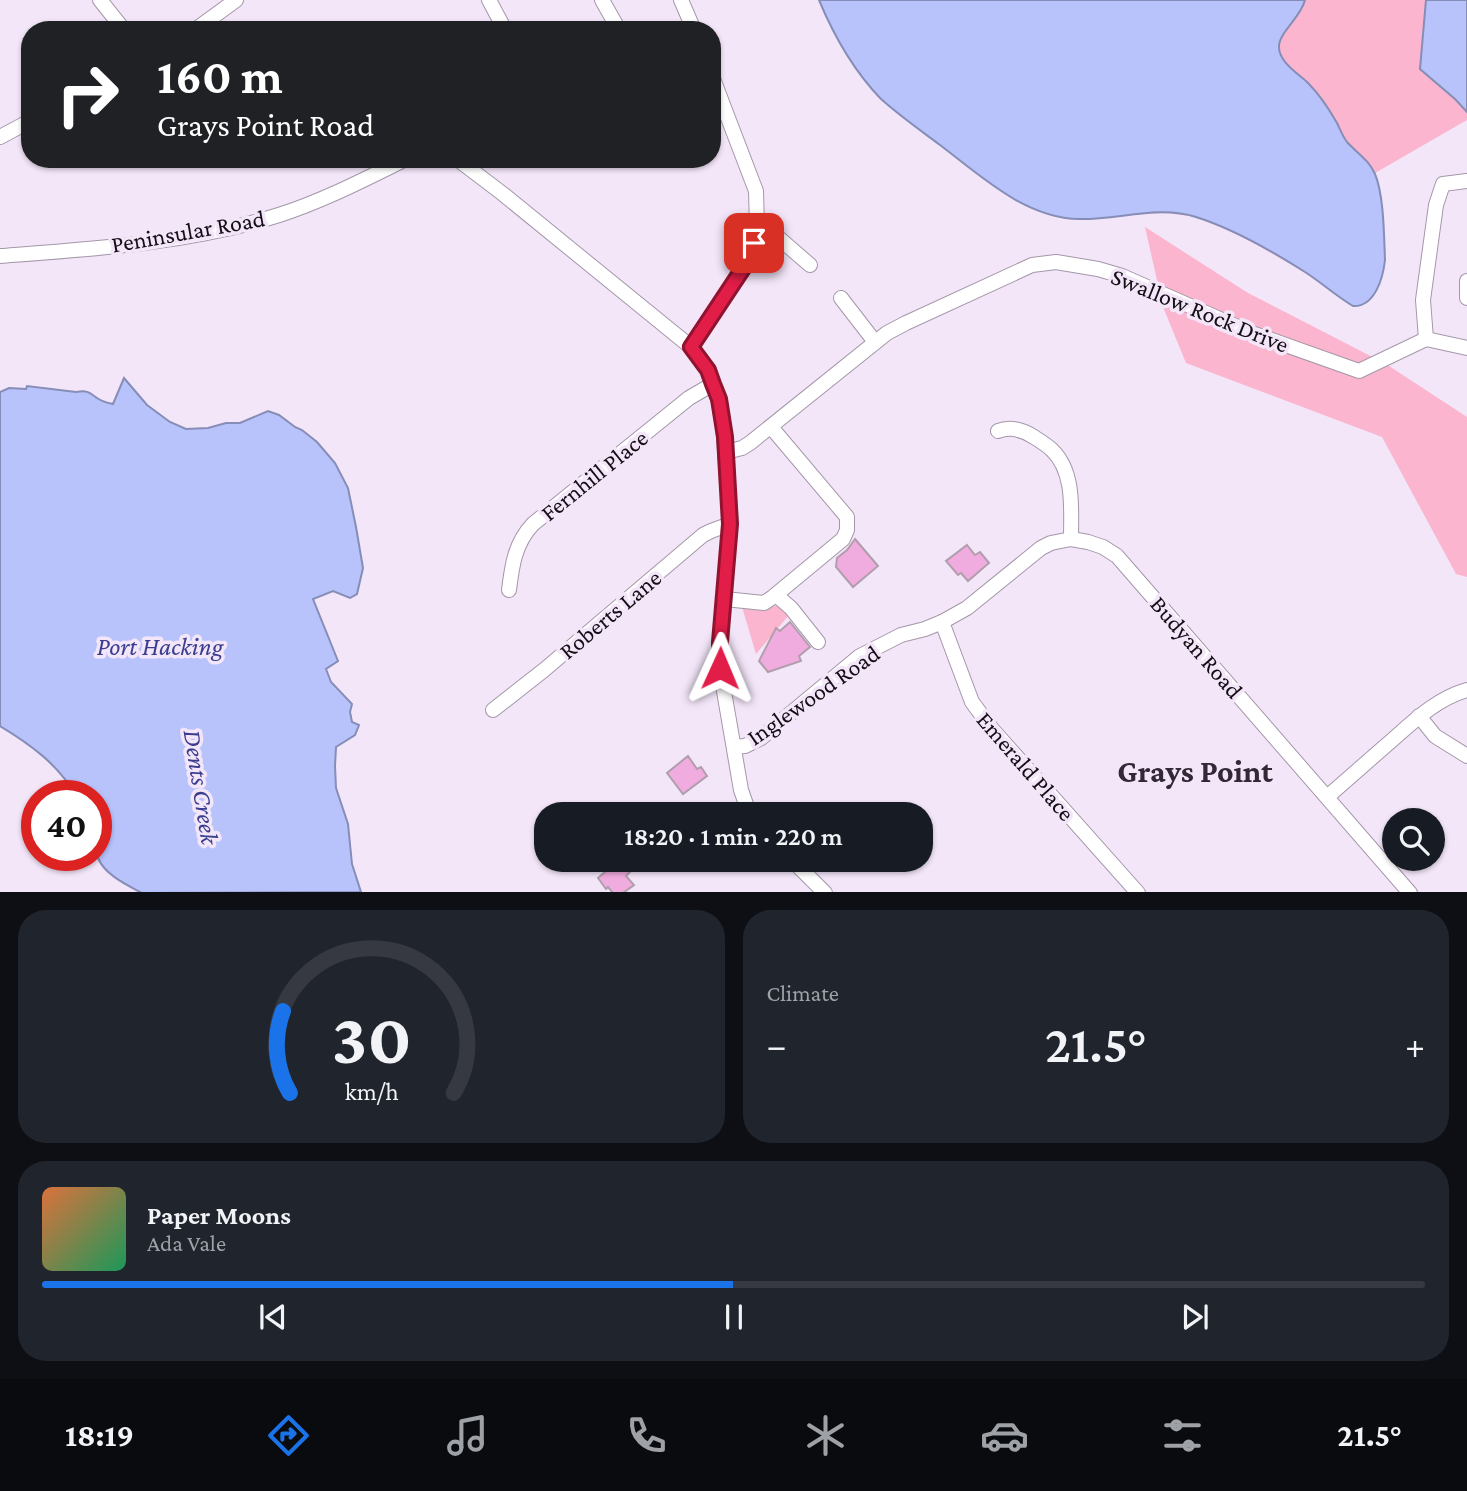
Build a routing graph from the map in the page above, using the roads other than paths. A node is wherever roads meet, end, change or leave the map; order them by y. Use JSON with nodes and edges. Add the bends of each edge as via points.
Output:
{"nodes":[{"id":1,"x":100,"y":0,"type":"edge"},
{"id":2,"x":236,"y":0,"type":"edge"},
{"id":3,"x":489,"y":0,"type":"edge"},
{"id":4,"x":602,"y":0,"type":"edge"},
{"id":5,"x":681,"y":0,"type":"edge"},
{"id":6,"x":117,"y":21,"type":"edge"},
{"id":7,"x":207,"y":21,"type":"edge"},
{"id":8,"x":500,"y":21,"type":"edge"},
{"id":9,"x":614,"y":21,"type":"edge"},
{"id":10,"x":690,"y":21,"type":"edge"},
{"id":11,"x":721,"y":100,"type":"edge"},
{"id":12,"x":21,"y":126,"type":"edge"},
{"id":13,"x":0,"y":137,"type":"edge"},
{"id":14,"x":387,"y":168,"type":"edge"},
{"id":15,"x":469,"y":168,"type":"edge"},
{"id":16,"x":1467,"y":181,"type":"edge"},
{"id":17,"x":757,"y":228,"type":"junction"},
{"id":18,"x":0,"y":256,"type":"edge"},
{"id":19,"x":810,"y":265,"type":"dead end"},
{"id":20,"x":1467,"y":281,"type":"edge"},
{"id":21,"x":841,"y":298,"type":"dead end"},
{"id":22,"x":1467,"y":298,"type":"edge"},
{"id":23,"x":1426,"y":339,"type":"junction"},
{"id":24,"x":876,"y":342,"type":"junction"},
{"id":25,"x":691,"y":347,"type":"junction"},
{"id":26,"x":1467,"y":348,"type":"edge"},
{"id":27,"x":713,"y":384,"type":"junction"},
{"id":28,"x":771,"y":427,"type":"junction"},
{"id":29,"x":998,"y":431,"type":"dead end"},
{"id":30,"x":726,"y":453,"type":"junction"},
{"id":31,"x":730,"y":524,"type":"junction"},
{"id":32,"x":1071,"y":539,"type":"junction"},
{"id":33,"x":509,"y":590,"type":"dead end"},
{"id":34,"x":776,"y":595,"type":"junction"},
{"id":35,"x":725,"y":599,"type":"junction"},
{"id":36,"x":942,"y":622,"type":"junction"},
{"id":37,"x":818,"y":642,"type":"dead end"},
{"id":38,"x":1467,"y":690,"type":"edge"},
{"id":39,"x":493,"y":710,"type":"dead end"},
{"id":40,"x":1419,"y":716,"type":"junction"},
{"id":41,"x":734,"y":747,"type":"junction"},
{"id":42,"x":1467,"y":756,"type":"edge"},
{"id":43,"x":1327,"y":797,"type":"junction"},
{"id":44,"x":745,"y":802,"type":"edge"},
{"id":45,"x":804,"y":872,"type":"edge"},
{"id":46,"x":825,"y":892,"type":"edge"},
{"id":47,"x":1138,"y":892,"type":"edge"},
{"id":48,"x":1410,"y":892,"type":"edge"}],
"edges":[{"from":1,"to":6,"type":"street"},
{"from":2,"to":7,"type":"street"},
{"from":3,"to":8,"type":"street"},
{"from":4,"to":9,"type":"street"},
{"from":5,"to":10,"type":"street"},
{"from":11,"to":17,"type":"street","via":[[756,191]]},
{"from":12,"to":13,"type":"street"},
{"from":14,"to":18,"type":"street","name":"Peninsular Road","via":[[318,201],[233,227],[177,238]]},
{"from":15,"to":25,"type":"street"},
{"from":16,"to":23,"type":"street","via":[[1443,184],[1436,205],[1423,300]]},
{"from":17,"to":19,"type":"street","via":[[774,233]]},
{"from":17,"to":25,"type":"street","via":[[750,258]]},
{"from":20,"to":22,"type":"street"},
{"from":21,"to":24,"type":"street"},
{"from":23,"to":24,"type":"street","name":"Swallow Rock Drive","via":[[1359,371],[1249,332],[1122,276],[1056,262],[1032,265],[905,323]]},
{"from":23,"to":26,"type":"street"},
{"from":24,"to":28,"type":"street","name":"Swallow Rock Drive"},
{"from":25,"to":27,"type":"street"},
{"from":27,"to":30,"type":"street"},
{"from":27,"to":33,"type":"street","name":"Fernhill Place","via":[[689,398],[533,524],[517,548]]},
{"from":28,"to":30,"type":"street","name":"Swallow Rock Drive","via":[[742,448]]},
{"from":28,"to":34,"type":"street","via":[[847,517],[843,539]]},
{"from":29,"to":32,"type":"street","via":[[1026,431],[1053,450],[1066,470]]},
{"from":30,"to":31,"type":"street"},
{"from":31,"to":35,"type":"street"},
{"from":31,"to":39,"type":"street","name":"Roberts Lane","via":[[703,535]]},
{"from":32,"to":36,"type":"street","name":"Inglewood Road","via":[[1034,551],[967,608]]},
{"from":32,"to":43,"type":"street","name":"Budyan Road","via":[[1103,547],[1117,556]]},
{"from":34,"to":35,"type":"street","via":[[764,603]]},
{"from":34,"to":37,"type":"street"},
{"from":35,"to":41,"type":"street","via":[[720,668]]},
{"from":36,"to":41,"type":"street","name":"Inglewood Road","via":[[901,635],[860,656],[761,738]]},
{"from":36,"to":47,"type":"street","name":"Emerald Place","via":[[972,702]]},
{"from":38,"to":40,"type":"street"},
{"from":40,"to":42,"type":"street","via":[[1435,736]]},
{"from":40,"to":43,"type":"street"},
{"from":41,"to":44,"type":"street"},
{"from":43,"to":48,"type":"street","name":"Budyan Road"},
{"from":45,"to":46,"type":"street"}]}
